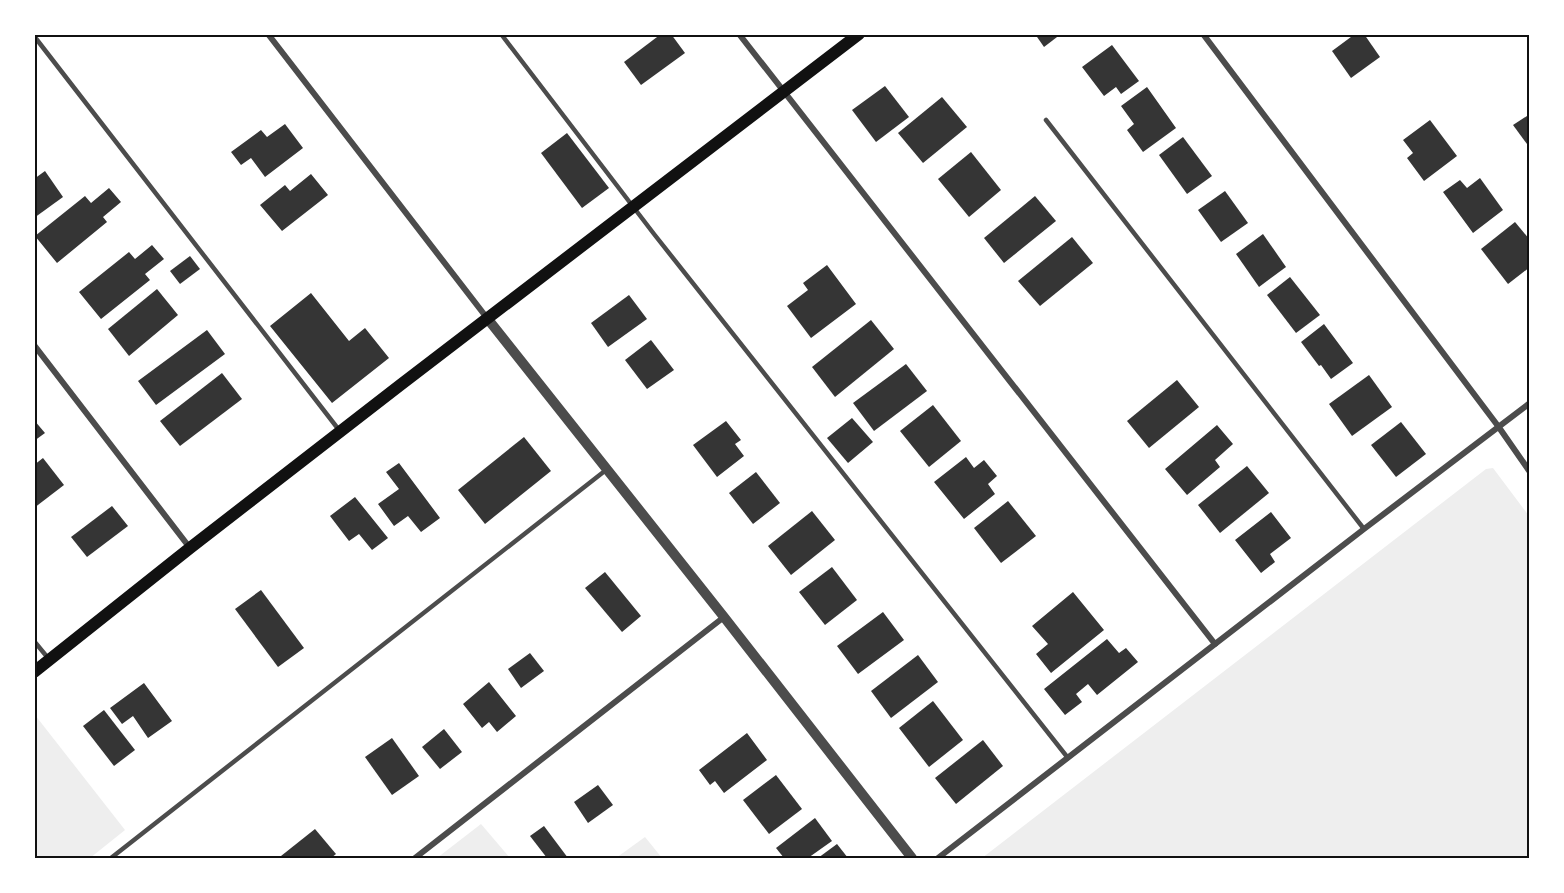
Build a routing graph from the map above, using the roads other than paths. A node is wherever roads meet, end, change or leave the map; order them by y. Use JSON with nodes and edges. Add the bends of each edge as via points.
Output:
{"nodes":[{"id":1,"x":268,"y":34,"type":"edge"},
{"id":2,"x":501,"y":34,"type":"edge"},
{"id":3,"x":740,"y":34,"type":"edge"},
{"id":4,"x":859,"y":34,"type":"edge"},
{"id":5,"x":1203,"y":34,"type":"edge"},
{"id":6,"x":34,"y":36,"type":"edge"},
{"id":7,"x":784,"y":92,"type":"junction"},
{"id":8,"x":1046,"y":120,"type":"dead end"},
{"id":9,"x":633,"y":207,"type":"junction"},
{"id":10,"x":487,"y":318,"type":"junction"},
{"id":11,"x":34,"y":345,"type":"edge"},
{"id":12,"x":1530,"y":403,"type":"edge"},
{"id":13,"x":1498,"y":426,"type":"junction"},
{"id":14,"x":340,"y":432,"type":"junction"},
{"id":15,"x":606,"y":470,"type":"junction"},
{"id":16,"x":1530,"y":472,"type":"edge"},
{"id":17,"x":1364,"y":529,"type":"junction"},
{"id":18,"x":190,"y":548,"type":"junction"},
{"id":19,"x":724,"y":617,"type":"junction"},
{"id":20,"x":34,"y":641,"type":"edge"},
{"id":21,"x":1215,"y":644,"type":"junction"},
{"id":22,"x":49,"y":660,"type":"junction"},
{"id":23,"x":34,"y":672,"type":"edge"},
{"id":24,"x":1068,"y":758,"type":"junction"},
{"id":25,"x":111,"y":858,"type":"edge"},
{"id":26,"x":415,"y":858,"type":"edge"},
{"id":27,"x":912,"y":858,"type":"edge"},
{"id":28,"x":938,"y":858,"type":"edge"}],
"edges":[{"from":1,"to":10,"type":"street"},
{"from":2,"to":9,"type":"lane"},
{"from":3,"to":7,"type":"street"},
{"from":4,"to":7,"type":"main road"},
{"from":5,"to":13,"type":"street"},
{"from":6,"to":14,"type":"lane"},
{"from":7,"to":9,"type":"main road"},
{"from":7,"to":21,"type":"street"},
{"from":8,"to":17,"type":"lane"},
{"from":9,"to":10,"type":"main road"},
{"from":9,"to":24,"type":"lane"},
{"from":10,"to":14,"type":"main road"},
{"from":10,"to":15,"type":"street"},
{"from":11,"to":18,"type":"street"},
{"from":12,"to":13,"type":"street"},
{"from":13,"to":16,"type":"street"},
{"from":13,"to":17,"type":"street"},
{"from":14,"to":18,"type":"main road"},
{"from":15,"to":19,"type":"street"},
{"from":15,"to":25,"type":"lane"},
{"from":17,"to":21,"type":"street"},
{"from":18,"to":22,"type":"main road"},
{"from":19,"to":26,"type":"street"},
{"from":19,"to":27,"type":"street"},
{"from":20,"to":22,"type":"lane"},
{"from":21,"to":24,"type":"street"},
{"from":22,"to":23,"type":"main road"},
{"from":24,"to":28,"type":"street"}]}
